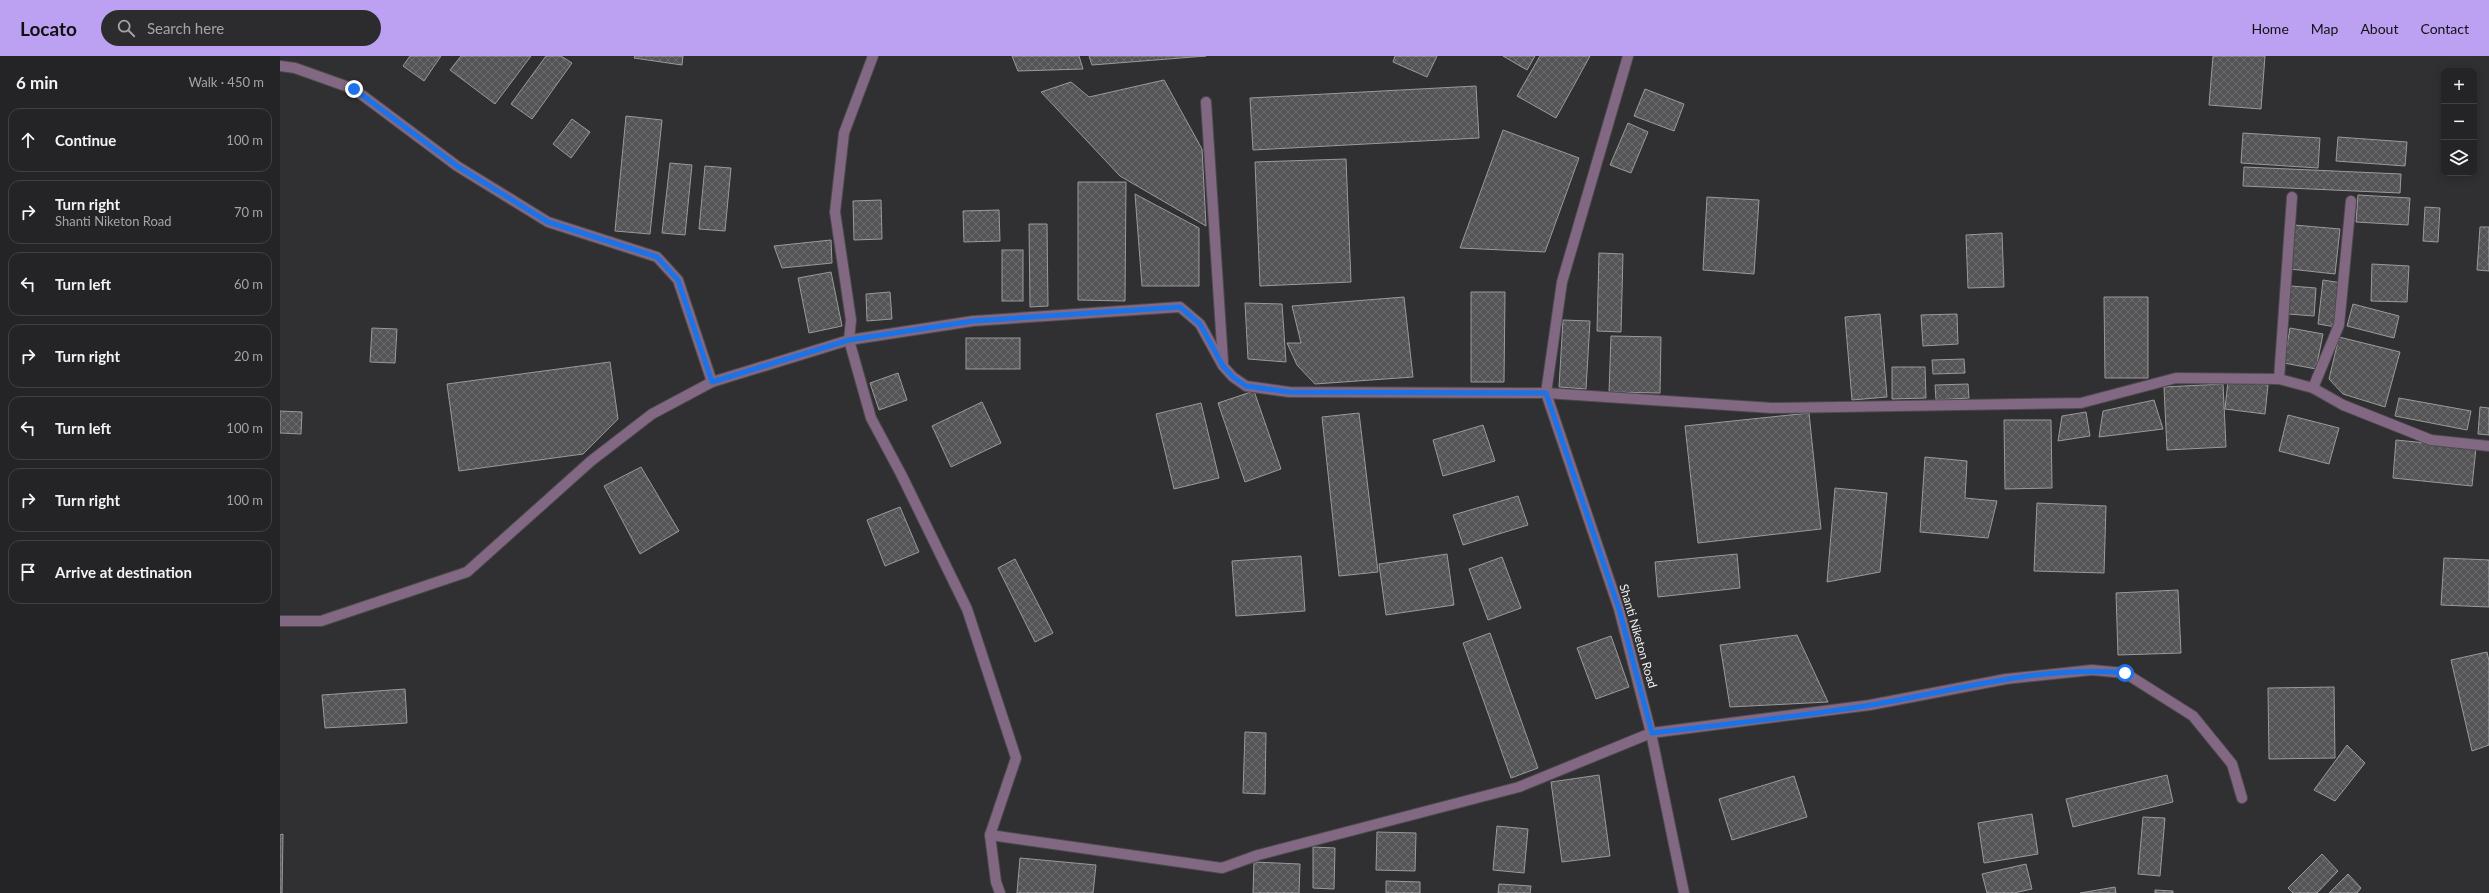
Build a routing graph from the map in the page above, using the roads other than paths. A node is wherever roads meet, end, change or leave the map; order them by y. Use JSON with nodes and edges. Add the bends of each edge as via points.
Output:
{"nodes":[{"id":1,"x":873,"y":56,"type":"edge"},
{"id":2,"x":1628,"y":56,"type":"edge"},
{"id":3,"x":280,"y":66,"type":"edge"},
{"id":4,"x":1206,"y":102,"type":"dead end"},
{"id":5,"x":2292,"y":197,"type":"dead end"},
{"id":6,"x":2351,"y":201,"type":"dead end"},
{"id":7,"x":849,"y":340,"type":"junction"},
{"id":8,"x":1223,"y":366,"type":"junction"},
{"id":9,"x":2279,"y":379,"type":"junction"},
{"id":10,"x":712,"y":382,"type":"junction"},
{"id":11,"x":2312,"y":388,"type":"junction"},
{"id":12,"x":1546,"y":393,"type":"junction"},
{"id":13,"x":2489,"y":446,"type":"edge"},
{"id":14,"x":280,"y":621,"type":"edge"},
{"id":15,"x":1652,"y":733,"type":"junction"},
{"id":16,"x":2242,"y":798,"type":"dead end"},
{"id":17,"x":990,"y":835,"type":"junction"},
{"id":18,"x":1000,"y":893,"type":"edge"},
{"id":19,"x":1684,"y":893,"type":"edge"}],
"edges":[{"from":1,"to":7,"type":"street","via":[[844,132],[835,212],[851,320]]},
{"from":2,"to":12,"type":"street","via":[[1562,282]]},
{"from":3,"to":10,"type":"street","via":[[295,68],[354,89],[457,166],[548,222],[657,257],[678,280]]},
{"from":4,"to":8,"type":"street"},
{"from":5,"to":9,"type":"street"},
{"from":6,"to":11,"type":"street","via":[[2339,325]]},
{"from":7,"to":8,"type":"street","via":[[973,321],[1180,307],[1200,324]]},
{"from":7,"to":10,"type":"street"},
{"from":7,"to":17,"type":"street","via":[[871,418],[901,474],[966,610],[1016,758]]},
{"from":8,"to":12,"type":"street","via":[[1246,386],[1289,392]]},
{"from":9,"to":11,"type":"street"},
{"from":9,"to":12,"type":"street","via":[[2176,378],[2081,403],[1772,408]]},
{"from":10,"to":14,"type":"street","via":[[652,414],[591,461],[467,572],[321,621]]},
{"from":11,"to":13,"type":"street","via":[[2343,405],[2431,440]]},
{"from":12,"to":15,"type":"street","name":"Shanti Niketon Road","via":[[1619,609]]},
{"from":15,"to":16,"type":"street","via":[[1870,705],[2006,679],[2092,670],[2125,673],[2193,716],[2232,764]]},
{"from":15,"to":17,"type":"street","via":[[1519,787],[1258,855],[1222,868]]},
{"from":15,"to":19,"type":"street","name":"Shanti Niketon Road"},
{"from":17,"to":18,"type":"street","via":[[996,882]]}]}
